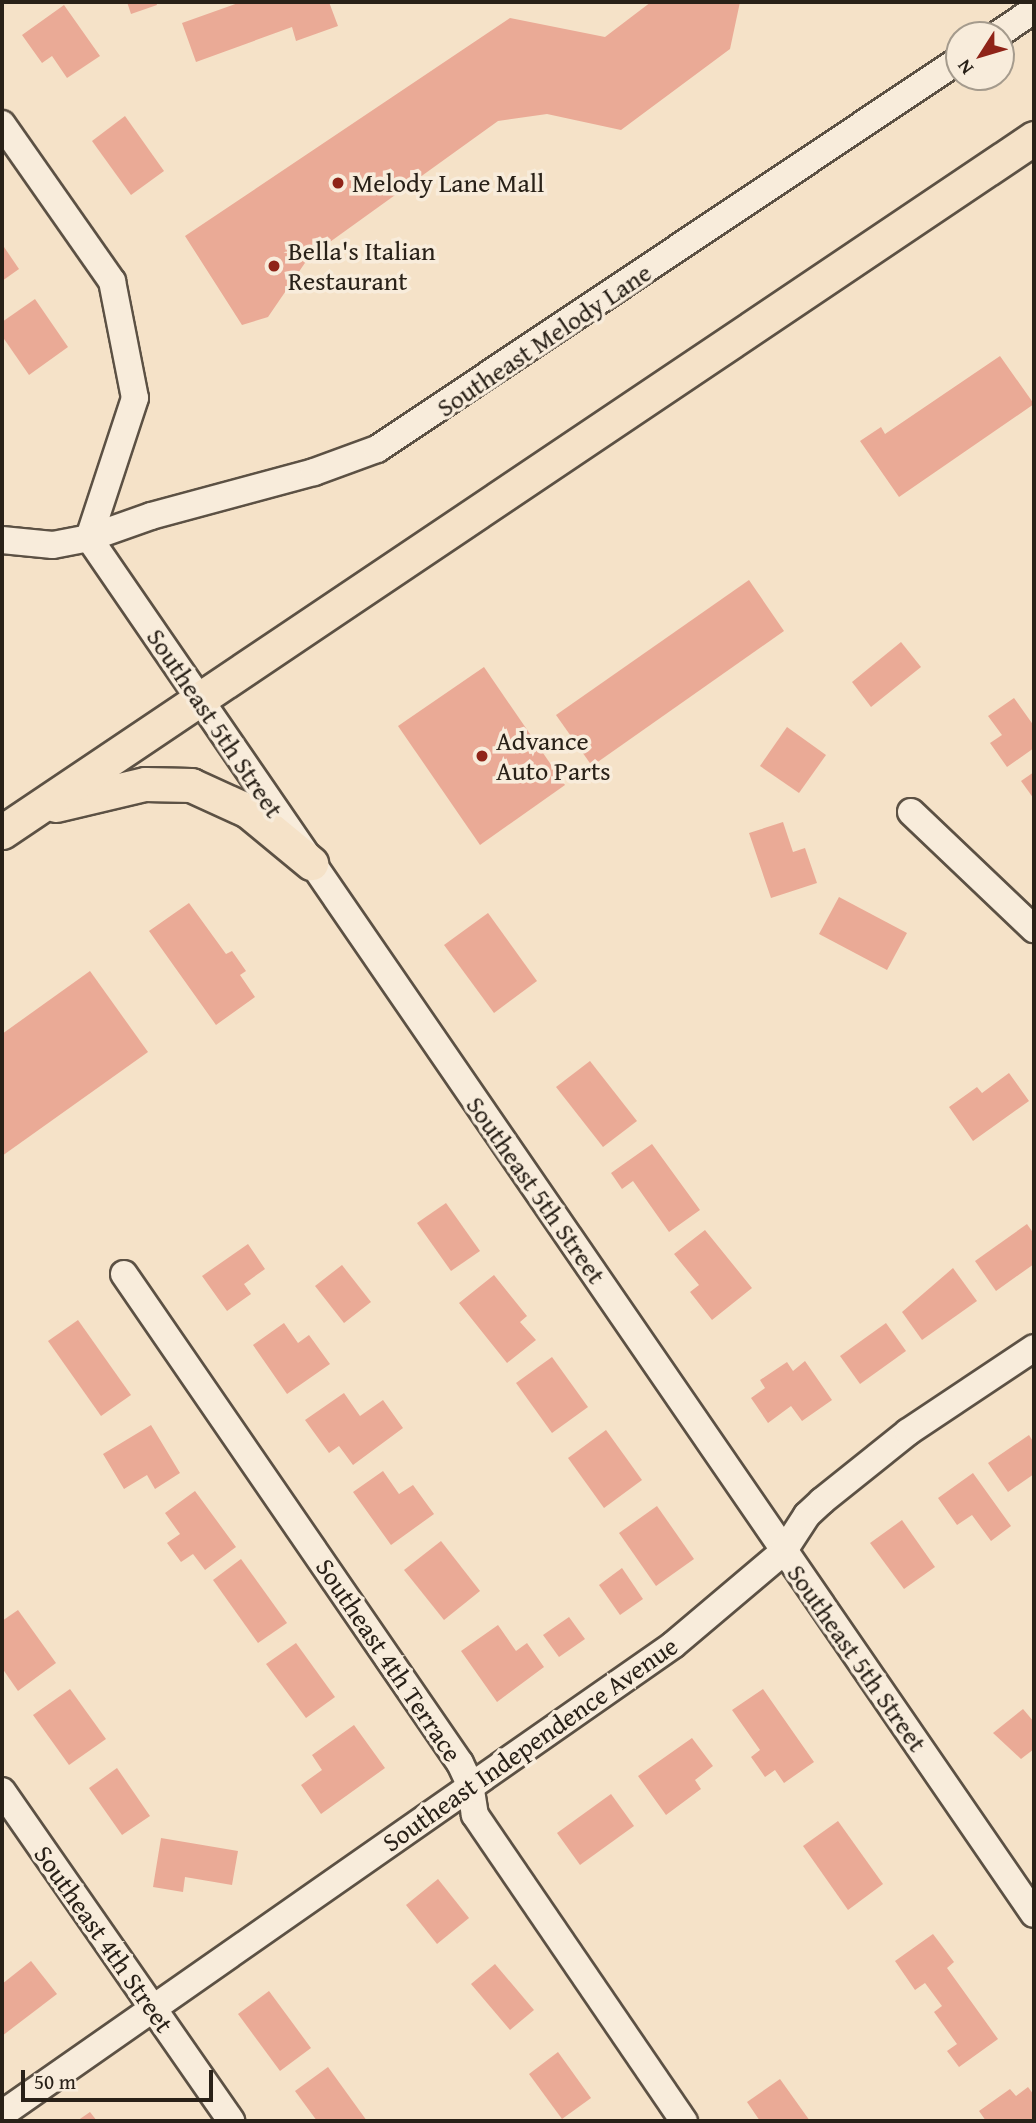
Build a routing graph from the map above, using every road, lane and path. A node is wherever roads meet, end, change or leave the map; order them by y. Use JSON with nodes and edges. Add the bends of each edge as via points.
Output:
{"nodes":[{"id":1,"x":1034,"y":10,"type":"edge"},
{"id":2,"x":1015,"y":23,"type":"edge"},
{"id":3,"x":945,"y":70,"type":"edge"},
{"id":4,"x":2,"y":124,"type":"edge"},
{"id":5,"x":1034,"y":138,"type":"edge"},
{"id":6,"x":89,"y":538,"type":"junction"},
{"id":7,"x":2,"y":540,"type":"edge"},
{"id":8,"x":198,"y":700,"type":"junction"},
{"id":9,"x":36,"y":809,"type":"junction"},
{"id":10,"x":911,"y":812,"type":"dead end"},
{"id":11,"x":2,"y":832,"type":"edge"},
{"id":12,"x":311,"y":863,"type":"junction"},
{"id":13,"x":1034,"y":929,"type":"edge"},
{"id":14,"x":124,"y":1274,"type":"dead end"},
{"id":15,"x":1034,"y":1348,"type":"edge"},
{"id":16,"x":783,"y":1552,"type":"junction"},
{"id":17,"x":470,"y":1784,"type":"junction"},
{"id":18,"x":2,"y":1791,"type":"edge"},
{"id":19,"x":1034,"y":1914,"type":"edge"},
{"id":20,"x":154,"y":2010,"type":"junction"},
{"id":21,"x":2,"y":2114,"type":"edge"},
{"id":22,"x":231,"y":2121,"type":"edge"},
{"id":23,"x":684,"y":2121,"type":"edge"}],
"edges":[{"from":1,"to":2,"type":"street"},
{"from":3,"to":6,"type":"street","name":"Southeast Melody Lane","via":[[376,449],[314,472],[151,516]]},
{"from":4,"to":6,"type":"street","via":[[112,281],[135,398]]},
{"from":5,"to":8,"type":"main road"},
{"from":6,"to":7,"type":"street","via":[[53,545]]},
{"from":6,"to":8,"type":"street","name":"Southeast 5th Street"},
{"from":8,"to":9,"type":"main road"},
{"from":8,"to":12,"type":"street","name":"Southeast 5th Street"},
{"from":9,"to":11,"type":"main road"},
{"from":9,"to":12,"type":"main road","via":[[145,785],[191,785],[248,811]]},
{"from":10,"to":13,"type":"street"},
{"from":12,"to":16,"type":"street","name":"Southeast 5th Street"},
{"from":14,"to":17,"type":"street","name":"Southeast 4th Terrace","via":[[453,1752]]},
{"from":15,"to":16,"type":"street","name":"Southeast Independence Avenue","via":[[908,1432],[832,1492],[807,1515]]},
{"from":16,"to":17,"type":"street","name":"Southeast Independence Avenue","via":[[673,1645]]},
{"from":16,"to":19,"type":"street","name":"Southeast 5th Street"},
{"from":17,"to":20,"type":"street","name":"Southeast Independence Avenue"},
{"from":17,"to":23,"type":"street","name":"Southeast 4th Terrace","via":[[475,1815]]},
{"from":18,"to":20,"type":"street","name":"Southeast 4th Street"},
{"from":20,"to":21,"type":"street","name":"Southeast Independence Avenue"},
{"from":20,"to":22,"type":"street","name":"Southeast 4th Street"}]}
